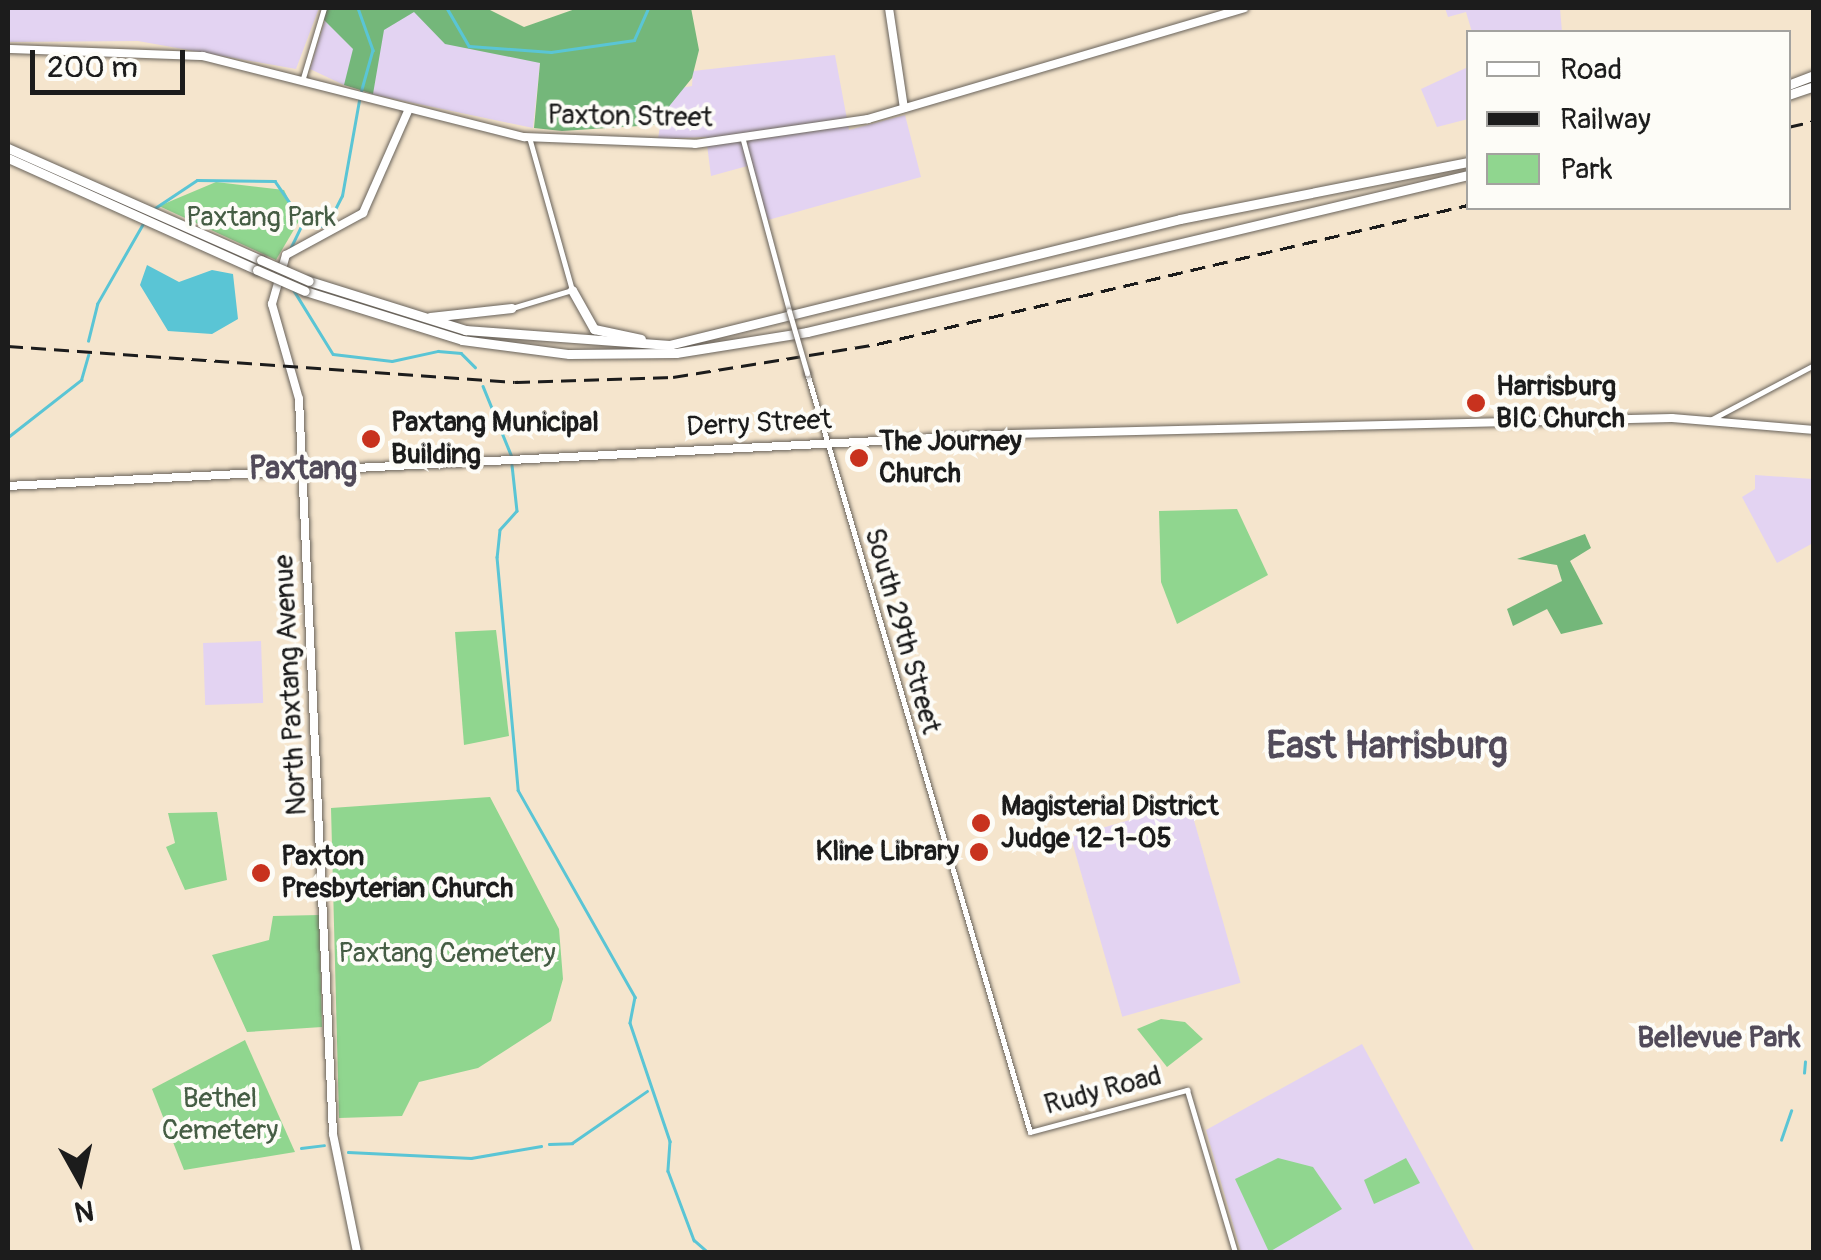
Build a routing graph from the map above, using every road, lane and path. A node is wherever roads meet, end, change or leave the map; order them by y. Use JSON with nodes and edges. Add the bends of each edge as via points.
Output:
{"nodes":[{"id":1,"x":324,"y":8,"type":"edge"},
{"id":2,"x":888,"y":8,"type":"edge"},
{"id":3,"x":1244,"y":8,"type":"edge"},
{"id":4,"x":8,"y":49,"type":"edge"},
{"id":5,"x":303,"y":78,"type":"junction"},
{"id":6,"x":904,"y":108,"type":"junction"},
{"id":7,"x":408,"y":112,"type":"junction"},
{"id":8,"x":530,"y":137,"type":"junction"},
{"id":9,"x":743,"y":140,"type":"junction"},
{"id":10,"x":8,"y":148,"type":"edge"},
{"id":11,"x":8,"y":162,"type":"edge"},
{"id":12,"x":1466,"y":162,"type":"edge"},
{"id":13,"x":1466,"y":174,"type":"edge"},
{"id":14,"x":148,"y":216,"type":"junction"},
{"id":15,"x":307,"y":286,"type":"junction"},
{"id":16,"x":572,"y":290,"type":"junction"},
{"id":17,"x":512,"y":308,"type":"joint"},
{"id":18,"x":392,"y":312,"type":"junction"},
{"id":19,"x":688,"y":341,"type":"junction"},
{"id":20,"x":1814,"y":366,"type":"edge"},
{"id":21,"x":1708,"y":421,"type":"junction"},
{"id":22,"x":1814,"y":430,"type":"edge"},
{"id":23,"x":826,"y":443,"type":"junction"},
{"id":24,"x":303,"y":473,"type":"junction"},
{"id":25,"x":8,"y":486,"type":"edge"},
{"id":26,"x":1030,"y":1132,"type":"joint"},
{"id":27,"x":357,"y":1252,"type":"edge"},
{"id":28,"x":1234,"y":1252,"type":"edge"}],
"edges":[{"from":1,"to":5,"type":"street"},
{"from":2,"to":6,"type":"main road"},
{"from":3,"to":6,"type":"main road","name":"Paxton Street"},
{"from":4,"to":5,"type":"main road","name":"Paxton Street","via":[[178,52]]},
{"from":5,"to":7,"type":"main road","name":"Paxton Street"},
{"from":6,"to":9,"type":"main road","name":"Paxton Street"},
{"from":7,"to":8,"type":"main road","name":"Paxton Street"},
{"from":7,"to":24,"type":"main road","name":"North Paxtang Avenue","via":[[388,166],[354,224],[291,251],[276,270],[272,316],[298,392]]},
{"from":8,"to":9,"type":"main road","name":"Paxton Street"},
{"from":8,"to":16,"type":"street"},
{"from":9,"to":23,"type":"street","name":"South 29th Street","bridge":true},
{"from":10,"to":14,"type":"highway"},
{"from":11,"to":14,"type":"highway"},
{"from":12,"to":19,"type":"highway","via":[[973,266]]},
{"from":13,"to":15,"type":"highway","via":[[836,326],[676,353],[569,354],[462,340]]},
{"from":14,"to":15,"type":"highway","bridge":true},
{"from":15,"to":18,"type":"highway"},
{"from":16,"to":17,"type":"street"},
{"from":16,"to":19,"type":"highway","via":[[600,332]]},
{"from":17,"to":18,"type":"highway","via":[[450,318]]},
{"from":18,"to":19,"type":"highway","via":[[568,344]]},
{"from":20,"to":21,"type":"street"},
{"from":21,"to":22,"type":"main road","name":"Derry Street"},
{"from":21,"to":23,"type":"main road","name":"Derry Street"},
{"from":23,"to":24,"type":"main road","name":"Derry Street"},
{"from":23,"to":26,"type":"street","name":"South 29th Street"},
{"from":24,"to":25,"type":"main road","name":"Derry Street"},
{"from":24,"to":27,"type":"main road","name":"North Paxtang Avenue","via":[[334,1134]]},
{"from":26,"to":28,"type":"street","name":"Rudy Road","via":[[1187,1090]]}]}
